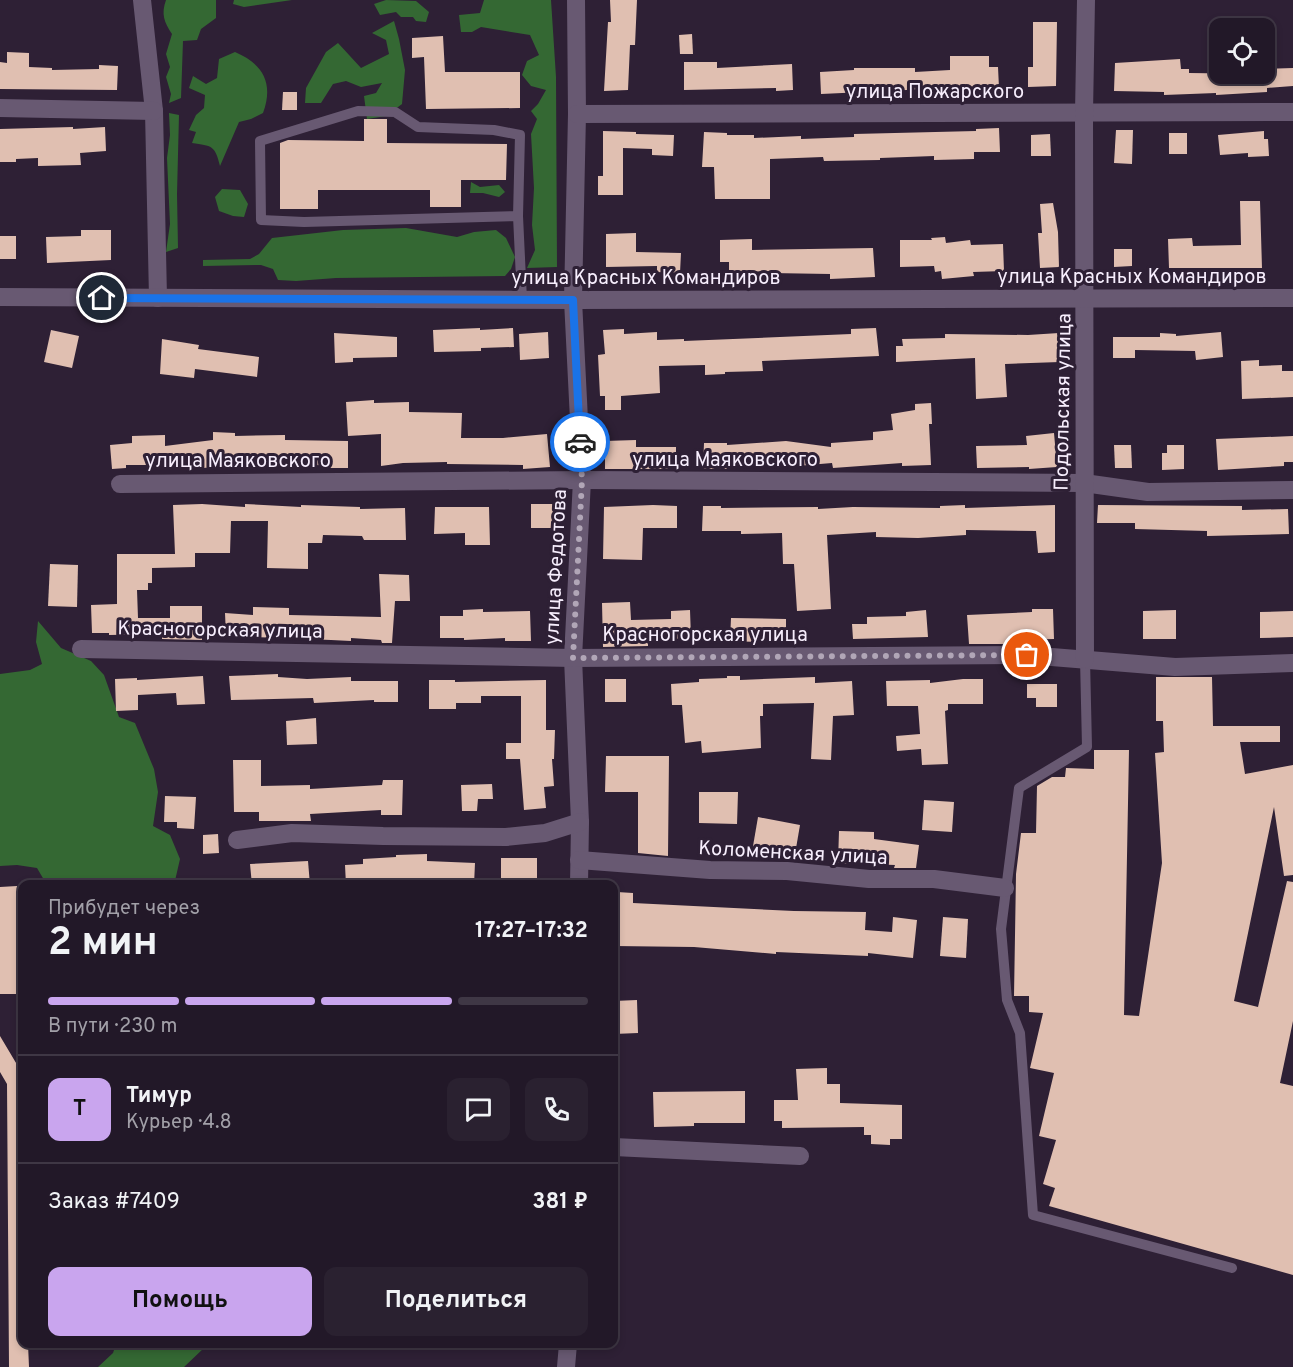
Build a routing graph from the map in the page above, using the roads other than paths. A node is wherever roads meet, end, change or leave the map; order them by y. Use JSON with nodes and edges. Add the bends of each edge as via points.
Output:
{"nodes":[{"id":1,"x":142,"y":0,"type":"edge"},
{"id":2,"x":576,"y":0,"type":"edge"},
{"id":3,"x":1086,"y":0,"type":"edge"},
{"id":4,"x":0,"y":108,"type":"edge"},
{"id":5,"x":154,"y":111,"type":"junction"},
{"id":6,"x":1293,"y":112,"type":"edge"},
{"id":7,"x":1084,"y":113,"type":"junction"},
{"id":8,"x":577,"y":114,"type":"junction"},
{"id":9,"x":519,"y":216,"type":"junction"},
{"id":10,"x":0,"y":297,"type":"edge"},
{"id":11,"x":158,"y":298,"type":"junction"},
{"id":12,"x":1293,"y":298,"type":"edge"},
{"id":13,"x":1086,"y":299,"type":"junction"},
{"id":14,"x":522,"y":300,"type":"junction"},
{"id":15,"x":573,"y":300,"type":"junction"},
{"id":16,"x":582,"y":480,"type":"junction"},
{"id":17,"x":1084,"y":483,"type":"junction"},
{"id":18,"x":120,"y":484,"type":"dead end"},
{"id":19,"x":1293,"y":489,"type":"edge"},
{"id":20,"x":81,"y":649,"type":"dead end"},
{"id":21,"x":573,"y":658,"type":"junction"},
{"id":22,"x":1085,"y":660,"type":"junction"},
{"id":23,"x":1293,"y":663,"type":"edge"},
{"id":24,"x":579,"y":822,"type":"junction"},
{"id":25,"x":237,"y":840,"type":"dead end"},
{"id":26,"x":579,"y":861,"type":"junction"},
{"id":27,"x":579,"y":880,"type":"edge"},
{"id":28,"x":1005,"y":888,"type":"junction"},
{"id":29,"x":618,"y":1147,"type":"edge"},
{"id":30,"x":800,"y":1156,"type":"dead end"},
{"id":31,"x":1232,"y":1269,"type":"dead end"},
{"id":32,"x":567,"y":1348,"type":"edge"},
{"id":33,"x":566,"y":1367,"type":"edge"}],
"edges":[{"from":1,"to":5,"type":"street"},
{"from":2,"to":8,"type":"street","name":"улица Федотова"},
{"from":3,"to":7,"type":"street","name":"Подольская улица"},
{"from":4,"to":5,"type":"street"},
{"from":5,"to":11,"type":"street"},
{"from":6,"to":7,"type":"street","name":"улица Пожарского"},
{"from":7,"to":8,"type":"street","name":"улица Пожарского"},
{"from":7,"to":13,"type":"street","name":"Подольская улица"},
{"from":8,"to":15,"type":"street","name":"улица Федотова"},
{"from":9,"to":9,"type":"lane","via":[[261,220],[260,141],[358,111],[395,112],[418,127],[520,135]]},
{"from":9,"to":14,"type":"lane"},
{"from":10,"to":11,"type":"street","name":"улица Красных Командиров"},
{"from":11,"to":14,"type":"street","name":"улица Красных Командиров"},
{"from":12,"to":13,"type":"street","name":"улица Красных Командиров"},
{"from":13,"to":15,"type":"street","name":"улица Красных Командиров"},
{"from":13,"to":17,"type":"street","name":"Подольская улица"},
{"from":14,"to":15,"type":"street","name":"улица Красных Командиров"},
{"from":15,"to":16,"type":"street","name":"улица Федотова"},
{"from":16,"to":17,"type":"street","name":"улица Маяковского"},
{"from":16,"to":18,"type":"street","name":"улица Маяковского"},
{"from":16,"to":21,"type":"street","name":"улица Федотова"},
{"from":17,"to":19,"type":"street","name":"улица Маяковского","via":[[1148,492]]},
{"from":17,"to":22,"type":"street","name":"Подольская улица"},
{"from":20,"to":21,"type":"street","name":"Красногорская улица"},
{"from":21,"to":22,"type":"street","name":"Красногорская улица","via":[[1027,655]]},
{"from":21,"to":24,"type":"street","name":"улица Федотова"},
{"from":22,"to":23,"type":"street","name":"Красногорская улица","via":[[1175,667]]},
{"from":22,"to":28,"type":"lane","via":[[1087,747],[1019,788]]},
{"from":24,"to":25,"type":"street","via":[[545,833],[506,837],[292,832]]},
{"from":24,"to":26,"type":"street","name":"улица Федотова"},
{"from":26,"to":27,"type":"street","name":"улица Федотова"},
{"from":26,"to":28,"type":"street","name":"Коломенская улица","via":[[869,879],[934,879]]},
{"from":28,"to":31,"type":"lane","via":[[1001,929],[1007,1000],[1020,1033],[1033,1215]]},
{"from":29,"to":30,"type":"street"},
{"from":32,"to":33,"type":"street"}]}
